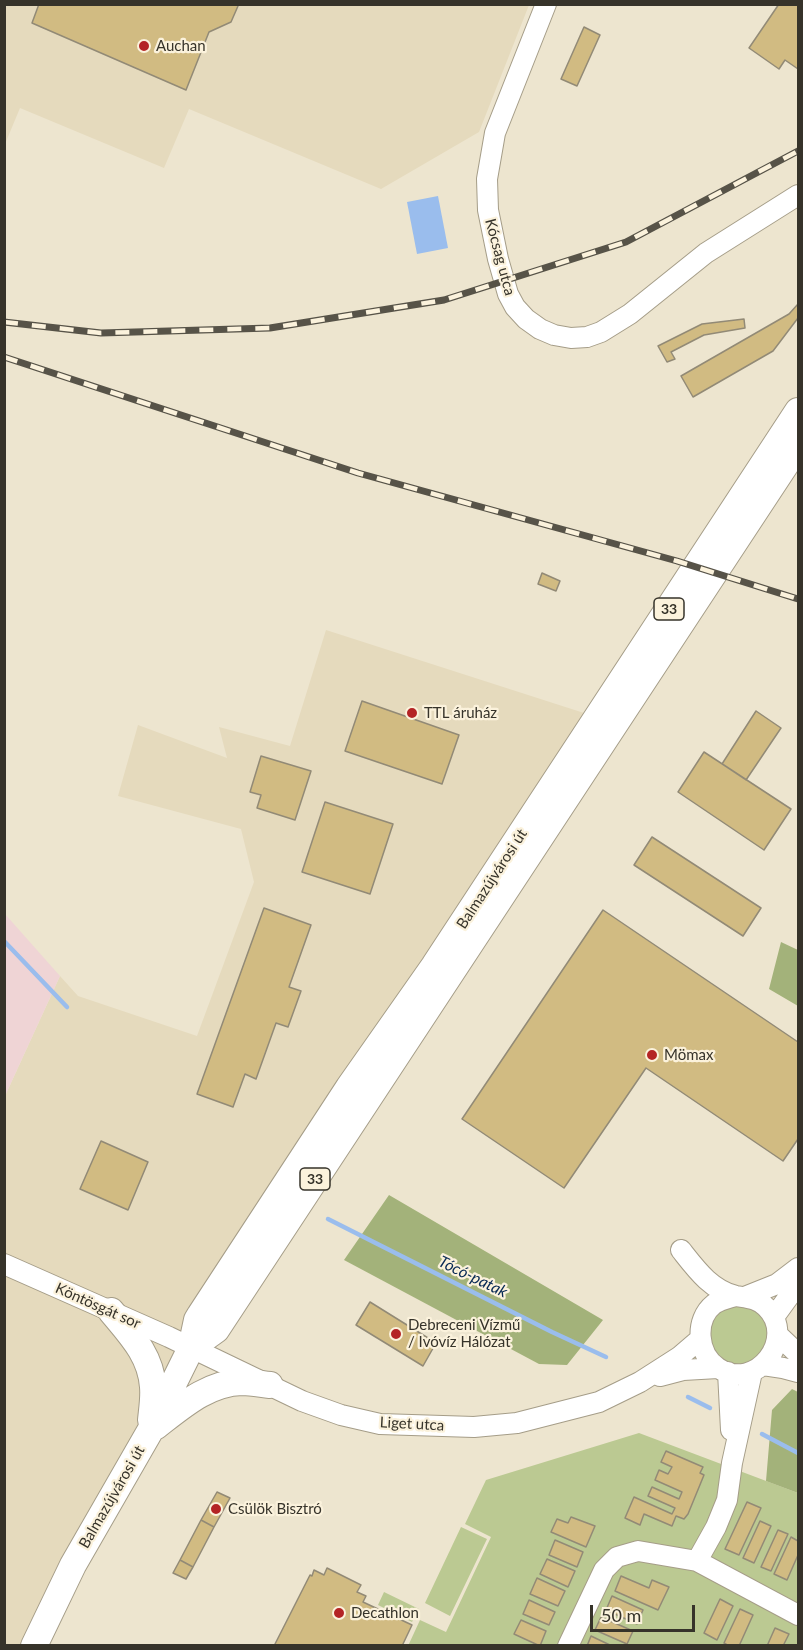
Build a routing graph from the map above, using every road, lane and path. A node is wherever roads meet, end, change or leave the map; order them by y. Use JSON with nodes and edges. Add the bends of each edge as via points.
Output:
{"nodes":[{"id":1,"x":546,"y":4,"type":"edge"},
{"id":2,"x":794,"y":200,"type":"edge"},
{"id":3,"x":798,"y":411,"type":"edge"},
{"id":4,"x":798,"y":446,"type":"edge"},
{"id":5,"x":4,"y":1264,"type":"edge"},
{"id":6,"x":798,"y":1268,"type":"edge"},
{"id":7,"x":798,"y":1284,"type":"edge"},
{"id":8,"x":741,"y":1296,"type":"junction"},
{"id":9,"x":111,"y":1311,"type":"junction"},
{"id":10,"x":706,"y":1314,"type":"junction"},
{"id":11,"x":776,"y":1326,"type":"junction"},
{"id":12,"x":700,"y":1339,"type":"junction"},
{"id":13,"x":191,"y":1348,"type":"junction"},
{"id":14,"x":798,"y":1354,"type":"edge"},
{"id":15,"x":758,"y":1369,"type":"junction"},
{"id":16,"x":723,"y":1370,"type":"junction"},
{"id":17,"x":798,"y":1372,"type":"edge"},
{"id":18,"x":640,"y":1382,"type":"junction"},
{"id":19,"x":270,"y":1385,"type":"junction"},
{"id":20,"x":150,"y":1431,"type":"junction"},
{"id":21,"x":732,"y":1462,"type":"junction"},
{"id":22,"x":697,"y":1561,"type":"junction"},
{"id":23,"x":798,"y":1614,"type":"edge"},
{"id":24,"x":34,"y":1646,"type":"edge"},
{"id":25,"x":568,"y":1646,"type":"edge"}],
"edges":[{"from":1,"to":2,"type":"street","name":"Kócsag utca","via":[[495,134],[488,179],[488,210],[498,259],[508,294],[526,319],[554,335],[571,338],[601,332],[630,314],[706,253]]},
{"from":3,"to":13,"type":"main road","name":"Balmazújvárosi út","number":"33","via":[[196,1320]]},
{"from":4,"to":13,"type":"main road","name":"Balmazújvárosi út","number":"33","via":[[216,1330]]},
{"from":5,"to":9,"type":"street","name":"Köntösgát sor"},
{"from":6,"to":8,"type":"street","via":[[777,1284]]},
{"from":7,"to":11,"type":"street"},
{"from":8,"to":10,"type":"street","via":[[715,1304]]},
{"from":8,"to":10,"type":"street","via":[[706,1280],[681,1250]]},
{"from":8,"to":11,"type":"street","via":[[766,1307]]},
{"from":9,"to":13,"type":"street","name":"Köntösgát sor"},
{"from":9,"to":20,"type":"main road","via":[[147,1360],[153,1388]]},
{"from":10,"to":12,"type":"street"},
{"from":11,"to":14,"type":"street"},
{"from":11,"to":15,"type":"street","via":[[777,1343],[772,1355]]},
{"from":12,"to":16,"type":"street","via":[[710,1361]]},
{"from":12,"to":18,"type":"street","name":"Liget utca"},
{"from":13,"to":19,"type":"street","name":"Liget utca"},
{"from":13,"to":20,"type":"main road","name":"Balmazújvárosi út","number":"33"},
{"from":15,"to":16,"type":"street","via":[[739,1374]]},
{"from":15,"to":17,"type":"street"},
{"from":15,"to":21,"type":"street"},
{"from":16,"to":18,"type":"street","name":"Liget utca","via":[[683,1370]]},
{"from":16,"to":21,"type":"street"},
{"from":18,"to":19,"type":"street","name":"Liget utca","via":[[599,1402],[517,1423],[474,1427],[380,1424],[341,1415]]},
{"from":19,"to":20,"type":"main road","via":[[241,1382],[215,1386]]},
{"from":20,"to":24,"type":"main road","name":"Balmazújvárosi út","number":"33","via":[[73,1565]]},
{"from":21,"to":22,"type":"street","via":[[727,1500]]},
{"from":22,"to":23,"type":"street"},
{"from":22,"to":25,"type":"street","via":[[639,1551],[617,1557],[604,1570]]}]}
